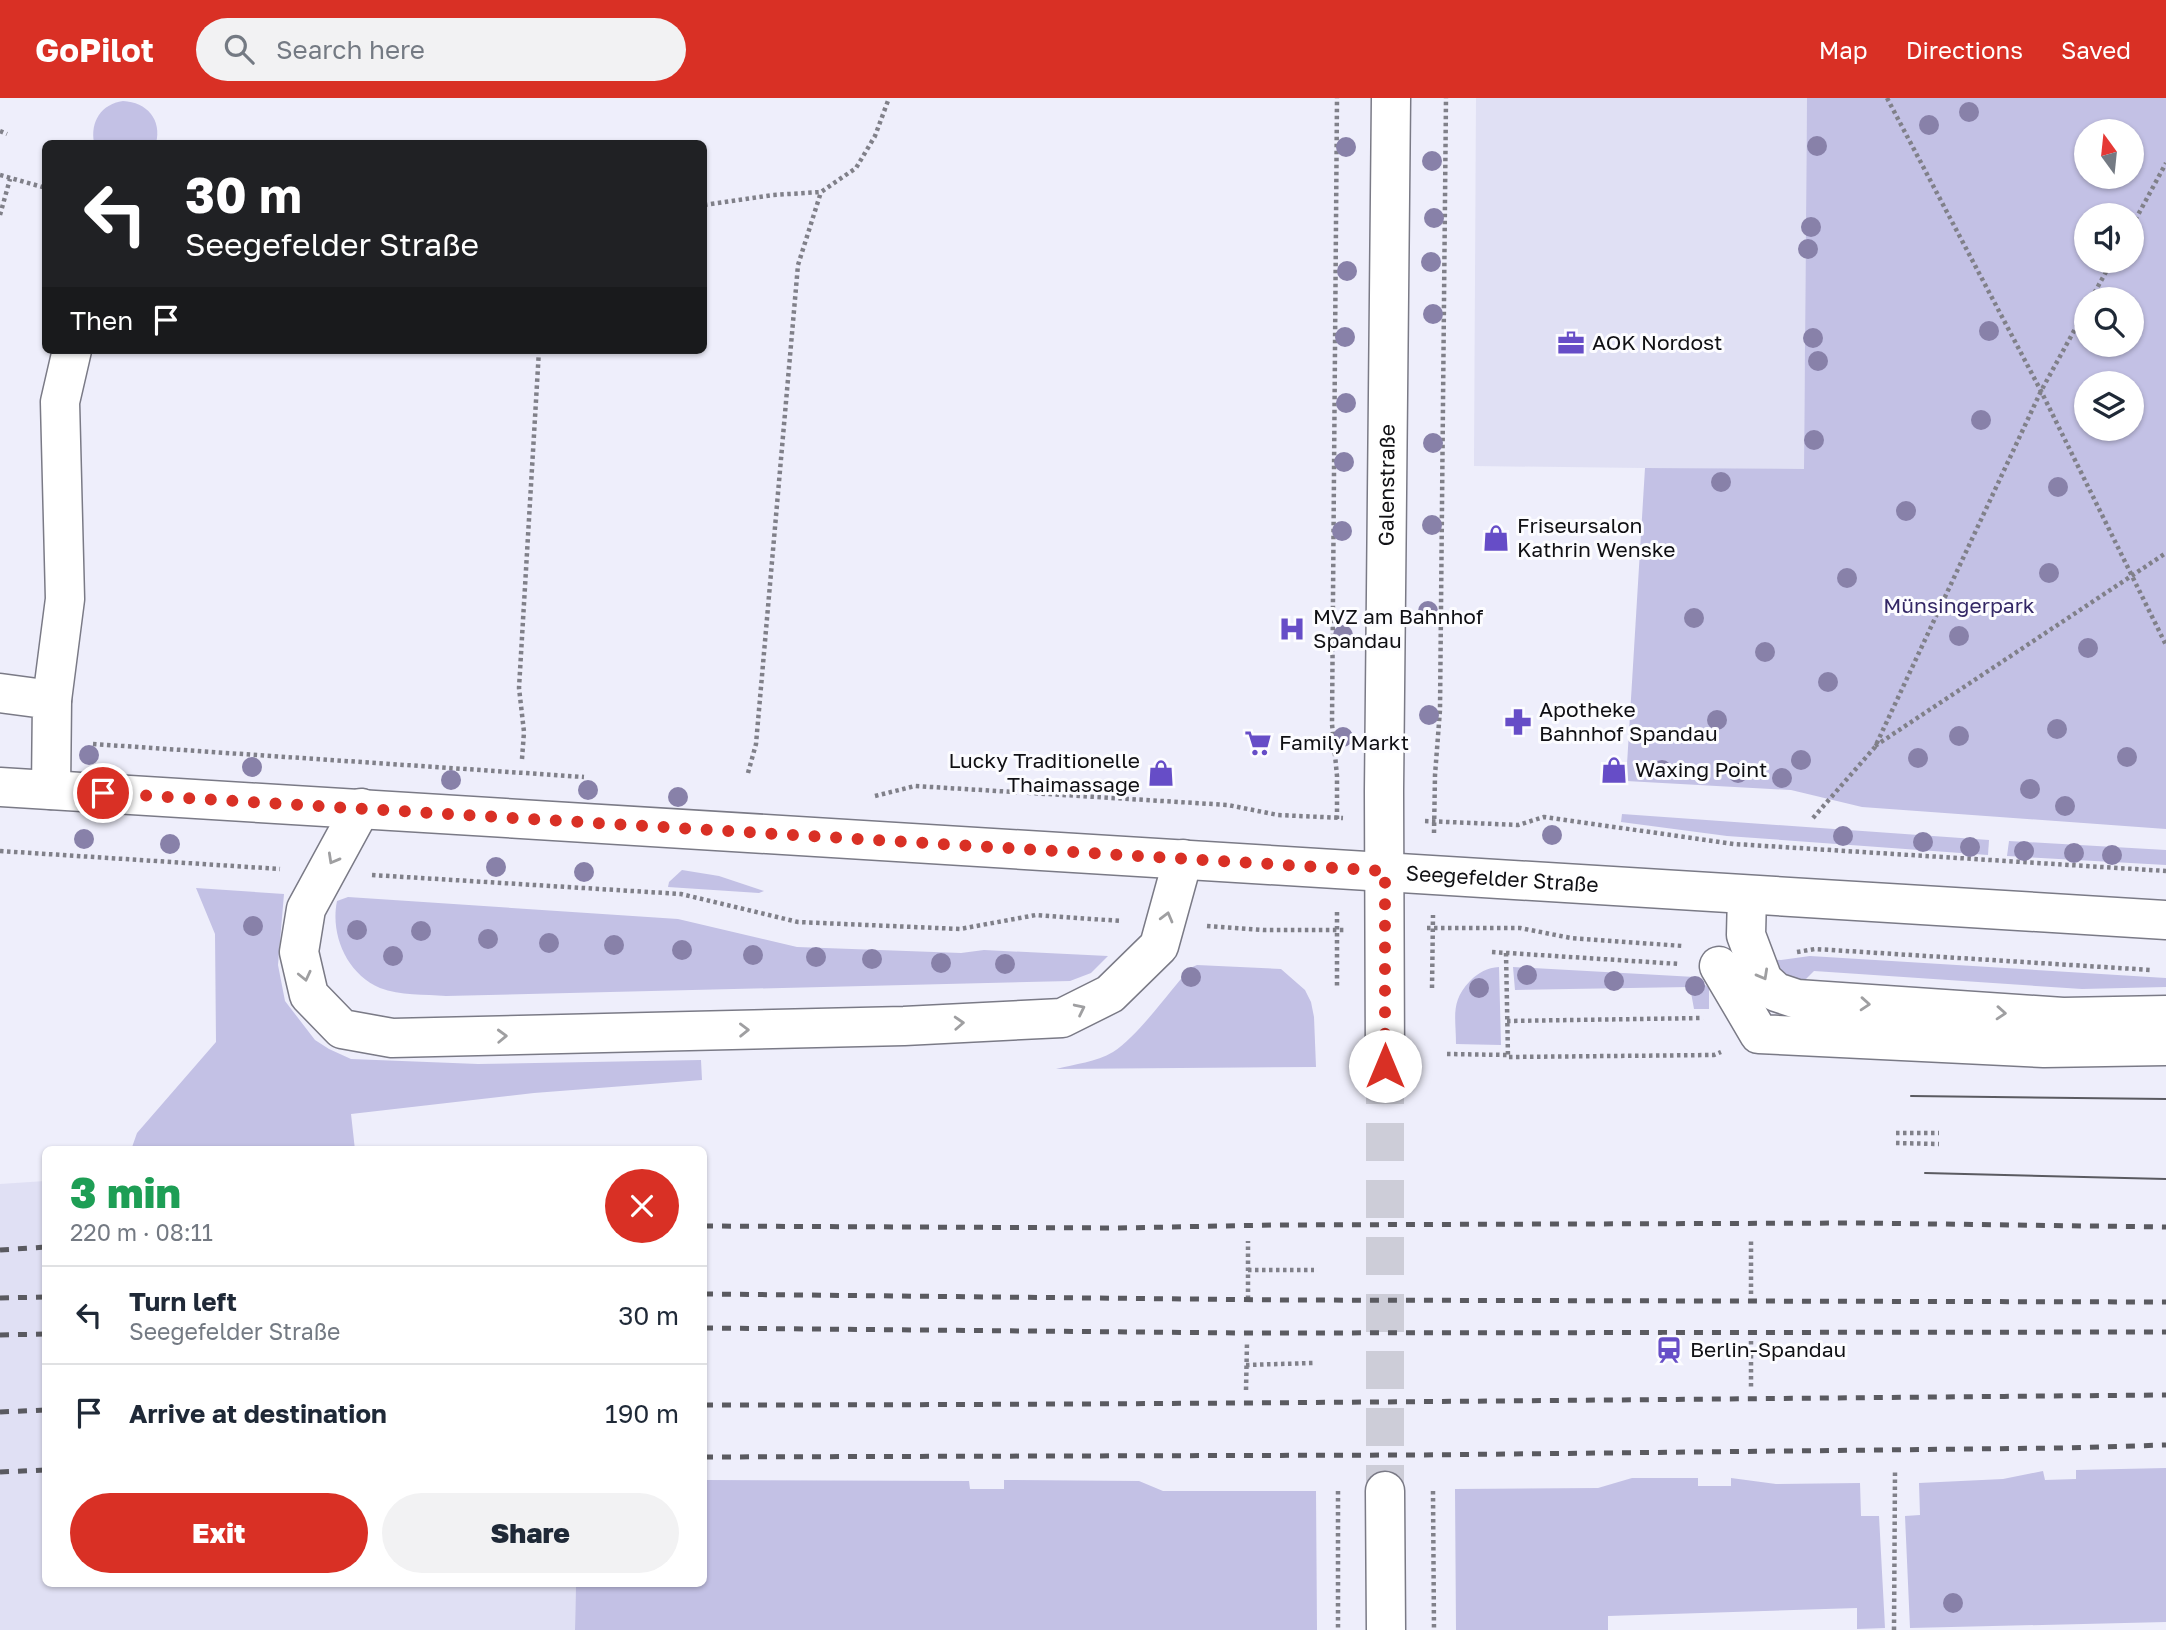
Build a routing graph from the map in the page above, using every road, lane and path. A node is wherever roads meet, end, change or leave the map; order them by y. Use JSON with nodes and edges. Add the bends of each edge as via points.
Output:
{"nodes":[{"id":1,"x":889,"y":98,"type":"edge"},
{"id":2,"x":1337,"y":98,"type":"edge"},
{"id":3,"x":1391,"y":98,"type":"edge"},
{"id":4,"x":1446,"y":98,"type":"edge"},
{"id":5,"x":1887,"y":98,"type":"edge"},
{"id":6,"x":0,"y":131,"type":"edge"},
{"id":7,"x":7,"y":134,"type":"dead end"},
{"id":8,"x":2166,"y":163,"type":"edge"},
{"id":9,"x":0,"y":175,"type":"edge"},
{"id":10,"x":10,"y":178,"type":"junction"},
{"id":11,"x":42,"y":187,"type":"edge"},
{"id":12,"x":821,"y":192,"type":"junction"},
{"id":13,"x":2144,"y":204,"type":"edge"},
{"id":14,"x":707,"y":205,"type":"edge"},
{"id":15,"x":0,"y":215,"type":"edge"},
{"id":16,"x":2074,"y":331,"type":"edge"},
{"id":17,"x":71,"y":354,"type":"edge"},
{"id":18,"x":539,"y":354,"type":"edge"},
{"id":19,"x":2041,"y":391,"type":"junction"},
{"id":20,"x":2166,"y":553,"type":"edge"},
{"id":21,"x":2131,"y":576,"type":"junction"},
{"id":22,"x":2166,"y":645,"type":"edge"},
{"id":23,"x":0,"y":693,"type":"edge"},
{"id":24,"x":52,"y":700,"type":"junction"},
{"id":25,"x":53,"y":741,"type":"junction"},
{"id":26,"x":1875,"y":747,"type":"junction"},
{"id":27,"x":522,"y":759,"type":"dead end"},
{"id":28,"x":748,"y":773,"type":"dead end"},
{"id":29,"x":1435,"y":775,"type":"dead end"},
{"id":30,"x":1337,"y":776,"type":"dead end"},
{"id":31,"x":586,"y":777,"type":"dead end"},
{"id":32,"x":0,"y":787,"type":"edge"},
{"id":33,"x":51,"y":790,"type":"junction"},
{"id":34,"x":875,"y":796,"type":"dead end"},
{"id":35,"x":361,"y":808,"type":"junction"},
{"id":36,"x":1278,"y":816,"type":"dead end"},
{"id":37,"x":1813,"y":818,"type":"dead end"},
{"id":38,"x":1501,"y":824,"type":"dead end"},
{"id":39,"x":0,"y":851,"type":"edge"},
{"id":40,"x":1183,"y":859,"type":"junction"},
{"id":41,"x":285,"y":869,"type":"dead end"},
{"id":42,"x":1385,"y":871,"type":"junction"},
{"id":43,"x":2166,"y":871,"type":"edge"},
{"id":44,"x":360,"y":874,"type":"dead end"},
{"id":45,"x":1747,"y":895,"type":"junction"},
{"id":46,"x":2166,"y":920,"type":"edge"},
{"id":47,"x":1124,"y":921,"type":"dead end"},
{"id":48,"x":1219,"y":927,"type":"dead end"},
{"id":49,"x":1494,"y":927,"type":"dead end"},
{"id":50,"x":1269,"y":930,"type":"dead end"},
{"id":51,"x":1492,"y":952,"type":"dead end"},
{"id":52,"x":1506,"y":953,"type":"junction"},
{"id":53,"x":1735,"y":959,"type":"junction"},
{"id":54,"x":2154,"y":970,"type":"dead end"},
{"id":55,"x":2166,"y":1015,"type":"edge"},
{"id":56,"x":1507,"y":1021,"type":"junction"},
{"id":57,"x":1754,"y":1026,"type":"junction"},
{"id":58,"x":2166,"y":1046,"type":"edge"},
{"id":59,"x":1447,"y":1054,"type":"dead end"},
{"id":60,"x":1508,"y":1055,"type":"junction"},
{"id":61,"x":1385,"y":1066,"type":"tunnel mouth"},
{"id":62,"x":1896,"y":1133,"type":"dead end"},
{"id":63,"x":1939,"y":1133,"type":"dead end"},
{"id":64,"x":1896,"y":1143,"type":"dead end"},
{"id":65,"x":1940,"y":1144,"type":"dead end"},
{"id":66,"x":1248,"y":1241,"type":"dead end"},
{"id":67,"x":1751,"y":1241,"type":"dead end"},
{"id":68,"x":1248,"y":1270,"type":"junction"},
{"id":69,"x":1314,"y":1270,"type":"dead end"},
{"id":70,"x":1751,"y":1294,"type":"dead end"},
{"id":71,"x":1248,"y":1299,"type":"dead end"},
{"id":72,"x":1751,"y":1341,"type":"dead end"},
{"id":73,"x":1247,"y":1343,"type":"dead end"},
{"id":74,"x":1313,"y":1363,"type":"dead end"},
{"id":75,"x":1246,"y":1364,"type":"junction"},
{"id":76,"x":1751,"y":1388,"type":"dead end"},
{"id":77,"x":1246,"y":1390,"type":"dead end"},
{"id":78,"x":1895,"y":1472,"type":"dead end"},
{"id":79,"x":1433,"y":1490,"type":"dead end"},
{"id":80,"x":1338,"y":1491,"type":"dead end"},
{"id":81,"x":1385,"y":1491,"type":"tunnel mouth"},
{"id":82,"x":1338,"y":1630,"type":"edge"},
{"id":83,"x":1386,"y":1630,"type":"edge"},
{"id":84,"x":1434,"y":1630,"type":"edge"},
{"id":85,"x":1894,"y":1630,"type":"edge"}],
"edges":[{"from":1,"to":12,"type":"path","via":[[875,136],[856,168]]},
{"from":2,"to":30,"type":"path","via":[[1332,710]]},
{"from":3,"to":42,"type":"street","name":"Galenstraße"},
{"from":4,"to":29,"type":"path","via":[[1440,710]]},
{"from":5,"to":19,"type":"path"},
{"from":6,"to":7,"type":"path"},
{"from":8,"to":13,"type":"path"},
{"from":9,"to":10,"type":"path"},
{"from":10,"to":11,"type":"path"},
{"from":10,"to":15,"type":"path"},
{"from":12,"to":14,"type":"path"},
{"from":12,"to":28,"type":"path","via":[[798,265],[756,744]]},
{"from":16,"to":19,"type":"path"},
{"from":17,"to":24,"type":"street","via":[[60,402],[65,599]]},
{"from":18,"to":27,"type":"path","via":[[519,688]]},
{"from":19,"to":21,"type":"path"},
{"from":19,"to":26,"type":"path"},
{"from":20,"to":21,"type":"path"},
{"from":21,"to":22,"type":"path"},
{"from":21,"to":26,"type":"path"},
{"from":23,"to":24,"type":"street"},
{"from":24,"to":25,"type":"street"},
{"from":25,"to":31,"type":"path"},
{"from":25,"to":33,"type":"street"},
{"from":26,"to":37,"type":"path"},
{"from":32,"to":33,"type":"street","name":"Seegefelder Straße"},
{"from":33,"to":35,"type":"street","name":"Seegefelder Straße"},
{"from":34,"to":36,"type":"path","via":[[915,786],[1228,805]]},
{"from":35,"to":40,"type":"street","name":"Seegefelder Straße"},
{"from":35,"to":40,"type":"street","one_way":true,"via":[[306,909],[299,952],[309,995],[342,1029],[392,1038],[1062,1018],[1110,994],[1159,946]]},
{"from":38,"to":43,"type":"path","via":[[1518,825],[1544,817],[1734,844]]},
{"from":39,"to":41,"type":"path"},
{"from":40,"to":42,"type":"street","name":"Seegefelder Straße"},
{"from":42,"to":45,"type":"street","name":"Seegefelder Straße"},
{"from":42,"to":61,"type":"street","name":"Galenstraße"},
{"from":44,"to":47,"type":"path","via":[[681,894],[798,922],[960,929],[1036,915]]},
{"from":45,"to":46,"type":"street","name":"Seegefelder Straße"},
{"from":45,"to":53,"type":"street","via":[[1746,935]]},
{"from":48,"to":50,"type":"path"},
{"from":49,"to":53,"type":"path"},
{"from":51,"to":52,"type":"path"},
{"from":52,"to":53,"type":"path"},
{"from":52,"to":56,"type":"path"},
{"from":53,"to":54,"type":"path","via":[[1815,950]]},
{"from":53,"to":55,"type":"street","one_way":true,"via":[[1776,992],[1797,999],[2063,1017]]},
{"from":53,"to":57,"type":"street"},
{"from":56,"to":57,"type":"path"},
{"from":56,"to":60,"type":"path"},
{"from":57,"to":58,"type":"street","via":[[2044,1048]]},
{"from":57,"to":60,"type":"path","via":[[1714,1055]]},
{"from":59,"to":60,"type":"path"},
{"from":62,"to":63,"type":"path"},
{"from":64,"to":65,"type":"path"},
{"from":66,"to":68,"type":"path"},
{"from":67,"to":70,"type":"path"},
{"from":68,"to":69,"type":"path"},
{"from":68,"to":71,"type":"path"},
{"from":72,"to":76,"type":"path"},
{"from":73,"to":75,"type":"path"},
{"from":74,"to":75,"type":"path"},
{"from":75,"to":77,"type":"path"},
{"from":78,"to":85,"type":"path"},
{"from":79,"to":84,"type":"path"},
{"from":80,"to":82,"type":"path"},
{"from":81,"to":83,"type":"street"}]}
